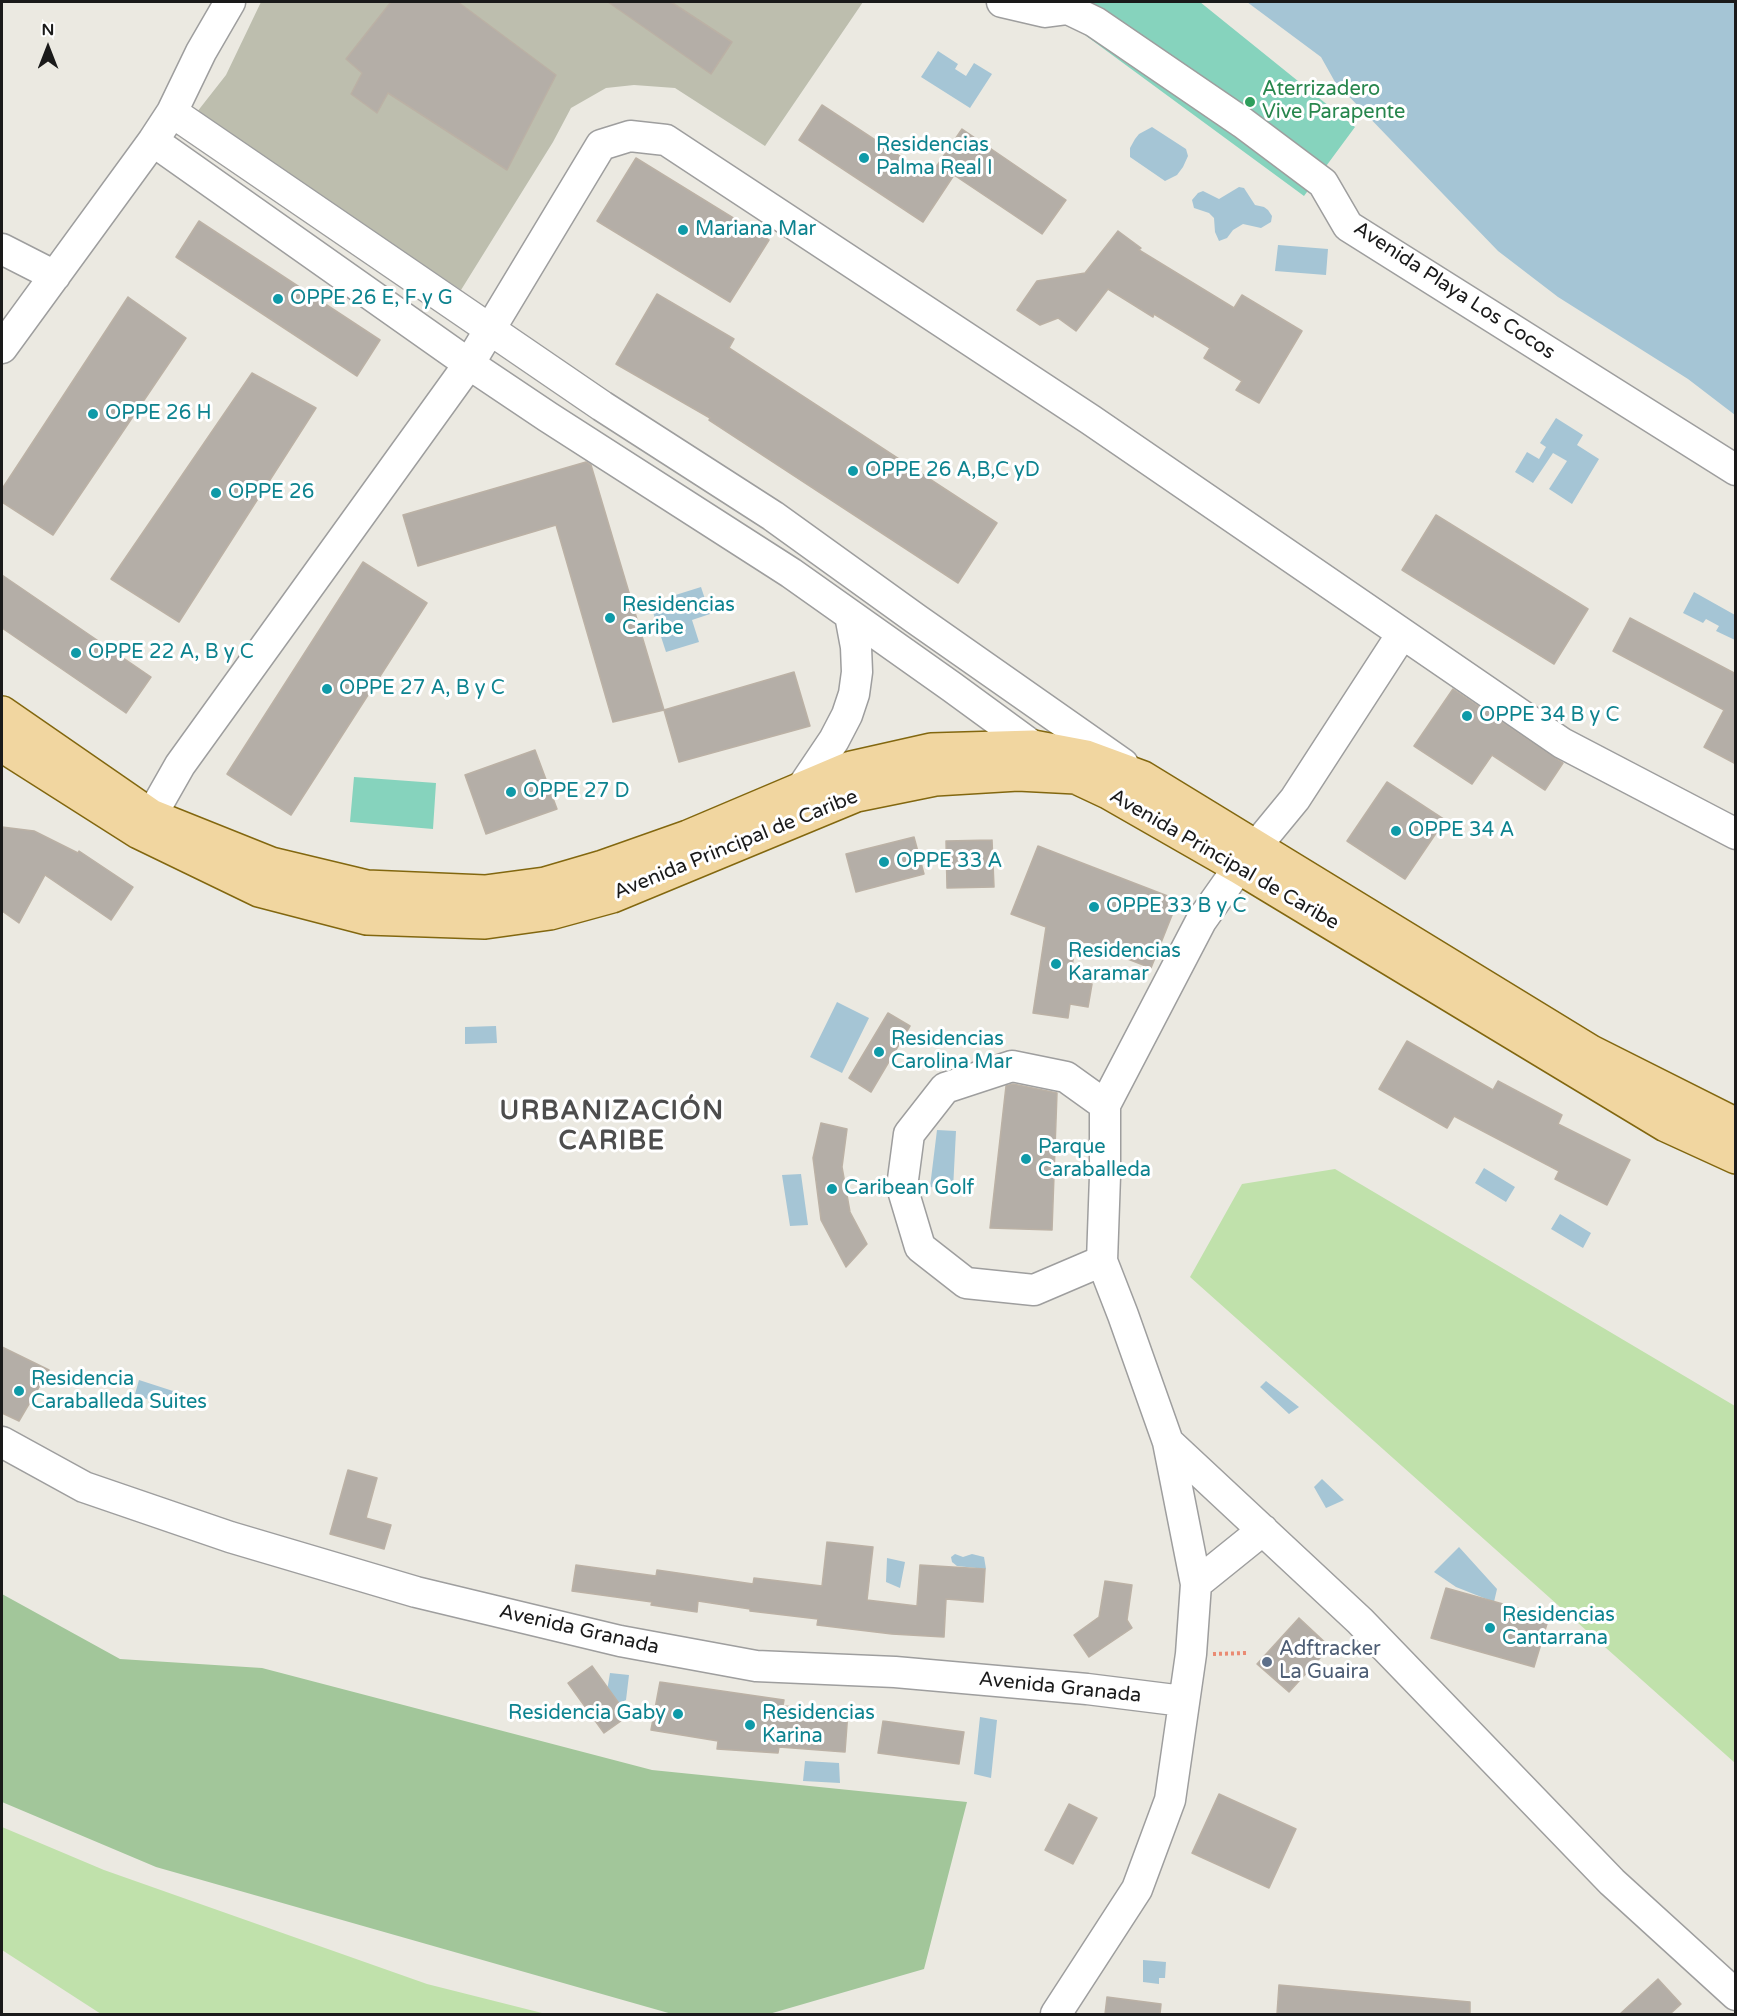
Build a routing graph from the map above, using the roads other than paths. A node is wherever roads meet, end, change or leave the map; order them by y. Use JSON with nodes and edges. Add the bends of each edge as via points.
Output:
{"nodes":[{"id":1,"x":230,"y":2,"type":"edge"},
{"id":2,"x":1002,"y":2,"type":"edge"},
{"id":3,"x":172,"y":112,"type":"junction"},
{"id":4,"x":153,"y":141,"type":"junction"},
{"id":5,"x":2,"y":249,"type":"edge"},
{"id":6,"x":55,"y":276,"type":"junction"},
{"id":7,"x":490,"y":329,"type":"junction"},
{"id":8,"x":2,"y":348,"type":"edge"},
{"id":9,"x":469,"y":364,"type":"junction"},
{"id":10,"x":1736,"y":470,"type":"edge"},
{"id":11,"x":850,"y":615,"type":"junction"},
{"id":12,"x":1402,"y":634,"type":"junction"},
{"id":13,"x":2,"y":713,"type":"edge"},
{"id":14,"x":2,"y":746,"type":"edge"},
{"id":15,"x":1033,"y":747,"type":"junction"},
{"id":16,"x":1076,"y":777,"type":"junction"},
{"id":17,"x":1143,"y":778,"type":"junction"},
{"id":18,"x":801,"y":789,"type":"junction"},
{"id":19,"x":145,"y":824,"type":"junction"},
{"id":20,"x":1736,"y":834,"type":"edge"},
{"id":21,"x":1248,"y":857,"type":"junction"},
{"id":22,"x":1105,"y":1105,"type":"junction"},
{"id":23,"x":1736,"y":1125,"type":"edge"},
{"id":24,"x":1736,"y":1157,"type":"edge"},
{"id":25,"x":1102,"y":1262,"type":"junction"},
{"id":26,"x":2,"y":1442,"type":"edge"},
{"id":27,"x":1168,"y":1442,"type":"junction"},
{"id":28,"x":1263,"y":1530,"type":"junction"},
{"id":29,"x":1196,"y":1584,"type":"junction"},
{"id":30,"x":1184,"y":1701,"type":"junction"},
{"id":31,"x":1736,"y":1995,"type":"edge"},
{"id":32,"x":1056,"y":2014,"type":"edge"}],
"edges":[{"from":1,"to":3,"type":"street"},
{"from":2,"to":10,"type":"street","name":"Avenida Playa Los Cocos","via":[[1045,12],[1068,9],[1095,21],[1323,183],[1348,226]]},
{"from":3,"to":4,"type":"street"},
{"from":3,"to":7,"type":"street"},
{"from":4,"to":6,"type":"street"},
{"from":4,"to":9,"type":"street"},
{"from":5,"to":6,"type":"street"},
{"from":6,"to":8,"type":"street"},
{"from":7,"to":9,"type":"street"},
{"from":7,"to":12,"type":"street","via":[[601,145],[630,136],[666,140],[1091,420]]},
{"from":7,"to":17,"type":"street","via":[[773,516]]},
{"from":9,"to":11,"type":"street"},
{"from":9,"to":19,"type":"street","via":[[180,765]]},
{"from":11,"to":15,"type":"street"},
{"from":11,"to":18,"type":"street","via":[[856,646],[854,694],[834,740]]},
{"from":12,"to":20,"type":"street","via":[[1562,743]]},
{"from":12,"to":21,"type":"street","via":[[1295,799]]},
{"from":13,"to":19,"type":"main road","name":"Avenida Principal de Caribe"},
{"from":14,"to":19,"type":"main road","name":"Avenida Principal de Caribe"},
{"from":15,"to":16,"type":"street"},
{"from":15,"to":17,"type":"main road","name":"Avenida Principal de Caribe","via":[[1086,757]]},
{"from":15,"to":18,"type":"main road","name":"Avenida Principal de Caribe","via":[[931,750],[851,768]]},
{"from":16,"to":19,"type":"main road","name":"Avenida Principal de Caribe","via":[[1018,774],[935,779],[856,795],[612,896],[550,913],[485,922],[367,918],[259,890]]},
{"from":16,"to":21,"type":"main road","name":"Avenida Principal de Caribe"},
{"from":17,"to":21,"type":"main road","name":"Avenida Principal de Caribe"},
{"from":18,"to":19,"type":"main road","name":"Avenida Principal de Caribe","via":[[688,837],[603,867],[545,884],[485,892],[367,887],[271,864]]},
{"from":21,"to":22,"type":"street","via":[[1201,921]]},
{"from":21,"to":23,"type":"main road","name":"Avenida Principal de Caribe","via":[[1591,1052]]},
{"from":21,"to":24,"type":"main road","name":"Avenida Principal de Caribe","via":[[1666,1125]]},
{"from":22,"to":25,"type":"street"},
{"from":22,"to":25,"type":"street","via":[[1066,1077],[1012,1066],[945,1088],[909,1134],[902,1187],[920,1247],[966,1283],[1034,1290]]},
{"from":25,"to":27,"type":"street"},
{"from":26,"to":30,"type":"street","name":"Avenida Granada","via":[[84,1486],[230,1537],[416,1592],[620,1641],[756,1666],[895,1671]]},
{"from":27,"to":28,"type":"street"},
{"from":27,"to":29,"type":"street"},
{"from":28,"to":29,"type":"street"},
{"from":28,"to":31,"type":"street","via":[[1360,1621],[1612,1882]]},
{"from":29,"to":30,"type":"street"},
{"from":30,"to":32,"type":"street","via":[[1170,1800],[1137,1889]]}]}
